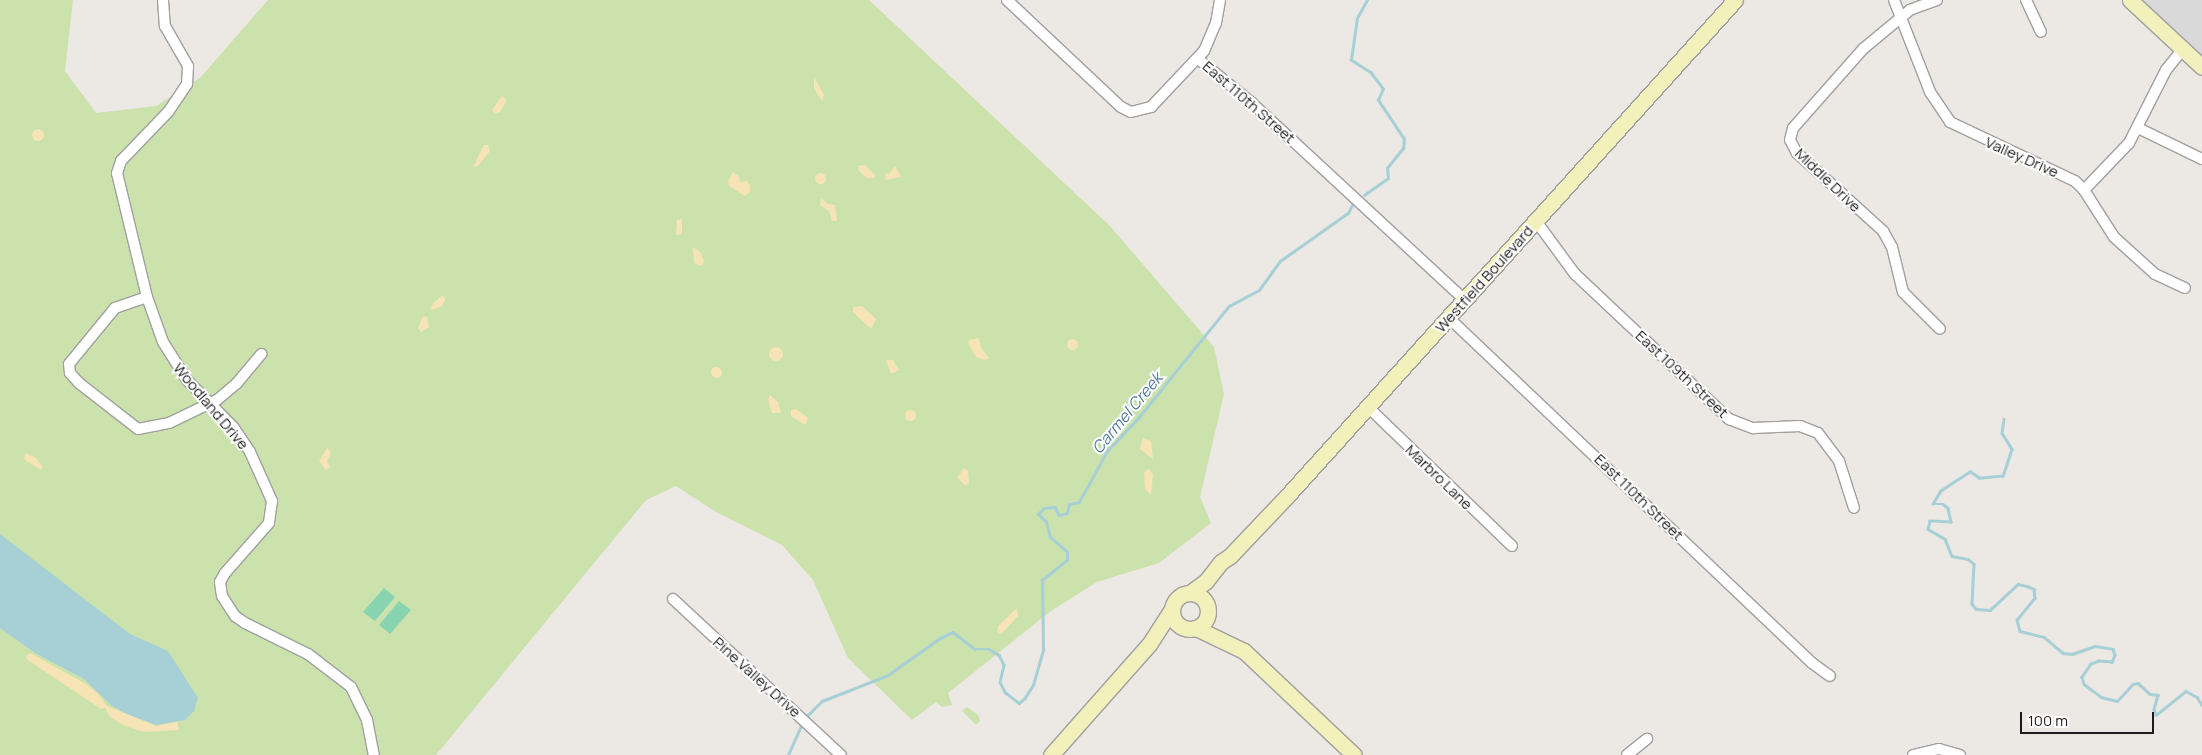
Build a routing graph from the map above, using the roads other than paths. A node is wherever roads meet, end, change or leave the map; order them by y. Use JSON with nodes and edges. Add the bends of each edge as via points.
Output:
{"nodes":[{"id":1,"x":163,"y":0,"type":"edge"},
{"id":2,"x":1007,"y":0,"type":"edge"},
{"id":3,"x":1220,"y":0,"type":"edge"},
{"id":4,"x":1735,"y":0,"type":"edge"},
{"id":5,"x":1894,"y":0,"type":"edge"},
{"id":6,"x":1937,"y":0,"type":"edge"},
{"id":7,"x":2026,"y":0,"type":"edge"},
{"id":8,"x":2130,"y":0,"type":"edge"},
{"id":9,"x":1900,"y":17,"type":"junction"},
{"id":10,"x":2041,"y":32,"type":"dead end"},
{"id":11,"x":2183,"y":49,"type":"junction"},
{"id":12,"x":1198,"y":58,"type":"junction"},
{"id":13,"x":2202,"y":67,"type":"edge"},
{"id":14,"x":2138,"y":128,"type":"junction"},
{"id":15,"x":2202,"y":159,"type":"edge"},
{"id":16,"x":2084,"y":190,"type":"junction"},
{"id":17,"x":1536,"y":221,"type":"junction"},
{"id":18,"x":2185,"y":288,"type":"dead end"},
{"id":19,"x":147,"y":297,"type":"junction"},
{"id":20,"x":1465,"y":300,"type":"junction"},
{"id":21,"x":1449,"y":318,"type":"junction"},
{"id":22,"x":1940,"y":329,"type":"dead end"},
{"id":23,"x":261,"y":354,"type":"dead end"},
{"id":24,"x":211,"y":403,"type":"junction"},
{"id":25,"x":1368,"y":407,"type":"junction"},
{"id":26,"x":1854,"y":508,"type":"dead end"},
{"id":27,"x":1512,"y":546,"type":"dead end"},
{"id":28,"x":1230,"y":556,"type":"junction"},
{"id":29,"x":1191,"y":592,"type":"junction"},
{"id":30,"x":673,"y":599,"type":"dead end"},
{"id":31,"x":1208,"y":609,"type":"junction"},
{"id":32,"x":1172,"y":610,"type":"junction"},
{"id":33,"x":1191,"y":629,"type":"junction"},
{"id":34,"x":1152,"y":639,"type":"junction"},
{"id":35,"x":1244,"y":651,"type":"junction"},
{"id":36,"x":1830,"y":676,"type":"dead end"},
{"id":37,"x":1647,"y":739,"type":"dead end"},
{"id":38,"x":374,"y":755,"type":"edge"},
{"id":39,"x":841,"y":755,"type":"edge"},
{"id":40,"x":1051,"y":755,"type":"edge"},
{"id":41,"x":1354,"y":755,"type":"edge"},
{"id":42,"x":1627,"y":755,"type":"edge"},
{"id":43,"x":1913,"y":755,"type":"edge"},
{"id":44,"x":1960,"y":755,"type":"edge"}],
"edges":[{"from":1,"to":19,"type":"street","name":"Woodland Drive","via":[[165,26],[188,66],[187,84],[168,112],[121,161],[117,173]]},
{"from":2,"to":12,"type":"street","name":"East 110th Street","via":[[1120,107],[1131,112],[1151,107]]},
{"from":3,"to":12,"type":"street","via":[[1210,39]]},
{"from":4,"to":17,"type":"main road","name":"Westfield Boulevard"},
{"from":5,"to":9,"type":"street","name":"Valley Drive"},
{"from":6,"to":9,"type":"street","name":"Middle Drive"},
{"from":7,"to":10,"type":"street"},
{"from":8,"to":11,"type":"main road"},
{"from":9,"to":16,"type":"street","name":"Valley Drive","via":[[1930,92],[1950,122],[2068,177]]},
{"from":9,"to":22,"type":"street","name":"Middle Drive","via":[[1844,68],[1793,128],[1790,140],[1797,153],[1882,231],[1892,247],[1903,292]]},
{"from":11,"to":13,"type":"main road"},
{"from":11,"to":14,"type":"street","via":[[2166,70]]},
{"from":12,"to":20,"type":"street","name":"East 110th Street","via":[[1252,103]]},
{"from":14,"to":15,"type":"street"},
{"from":14,"to":16,"type":"street","via":[[2124,150]]},
{"from":16,"to":18,"type":"street","name":"Valley Drive","via":[[2114,237],[2160,277]]},
{"from":17,"to":20,"type":"main road","name":"Westfield Boulevard"},
{"from":17,"to":26,"type":"street","name":"East 109th Street","via":[[1576,274],[1729,419],[1748,428],[1800,426],[1818,433],[1839,461]]},
{"from":19,"to":24,"type":"street","name":"Woodland Drive","via":[[173,362]]},
{"from":19,"to":24,"type":"street","via":[[115,308],[86,345],[74,354],[68,364],[70,373],[138,429],[169,423]]},
{"from":20,"to":21,"type":"main road","name":"Westfield Boulevard"},
{"from":21,"to":25,"type":"main road","name":"Westfield Boulevard"},
{"from":21,"to":36,"type":"street","name":"East 110th Street","via":[[1804,656]]},
{"from":23,"to":24,"type":"street","via":[[237,383]]},
{"from":24,"to":38,"type":"street","name":"Woodland Drive","via":[[250,452],[272,501],[269,523],[220,582],[222,596],[240,620],[308,654],[351,687],[366,720]]},
{"from":25,"to":27,"type":"street","name":"Marbro Lane"},
{"from":25,"to":28,"type":"main road","name":"Westfield Boulevard"},
{"from":28,"to":29,"type":"main road","name":"Westfield Boulevard"},
{"from":28,"to":31,"type":"main road","name":"Westfield Boulevard"},
{"from":29,"to":31,"type":"main road","via":[[1202,597]]},
{"from":29,"to":32,"type":"main road","via":[[1178,597]]},
{"from":30,"to":39,"type":"street","name":"Pine Valley Drive"},
{"from":31,"to":33,"type":"main road","via":[[1206,621]]},
{"from":31,"to":35,"type":"main road","via":[[1241,643]]},
{"from":32,"to":33,"type":"main road","via":[[1176,622]]},
{"from":32,"to":34,"type":"main road"},
{"from":33,"to":34,"type":"main road","via":[[1169,632]]},
{"from":33,"to":35,"type":"main road"},
{"from":34,"to":40,"type":"main road"},
{"from":35,"to":41,"type":"main road"},
{"from":37,"to":42,"type":"street"},
{"from":43,"to":44,"type":"street","via":[[1939,749]]}]}
